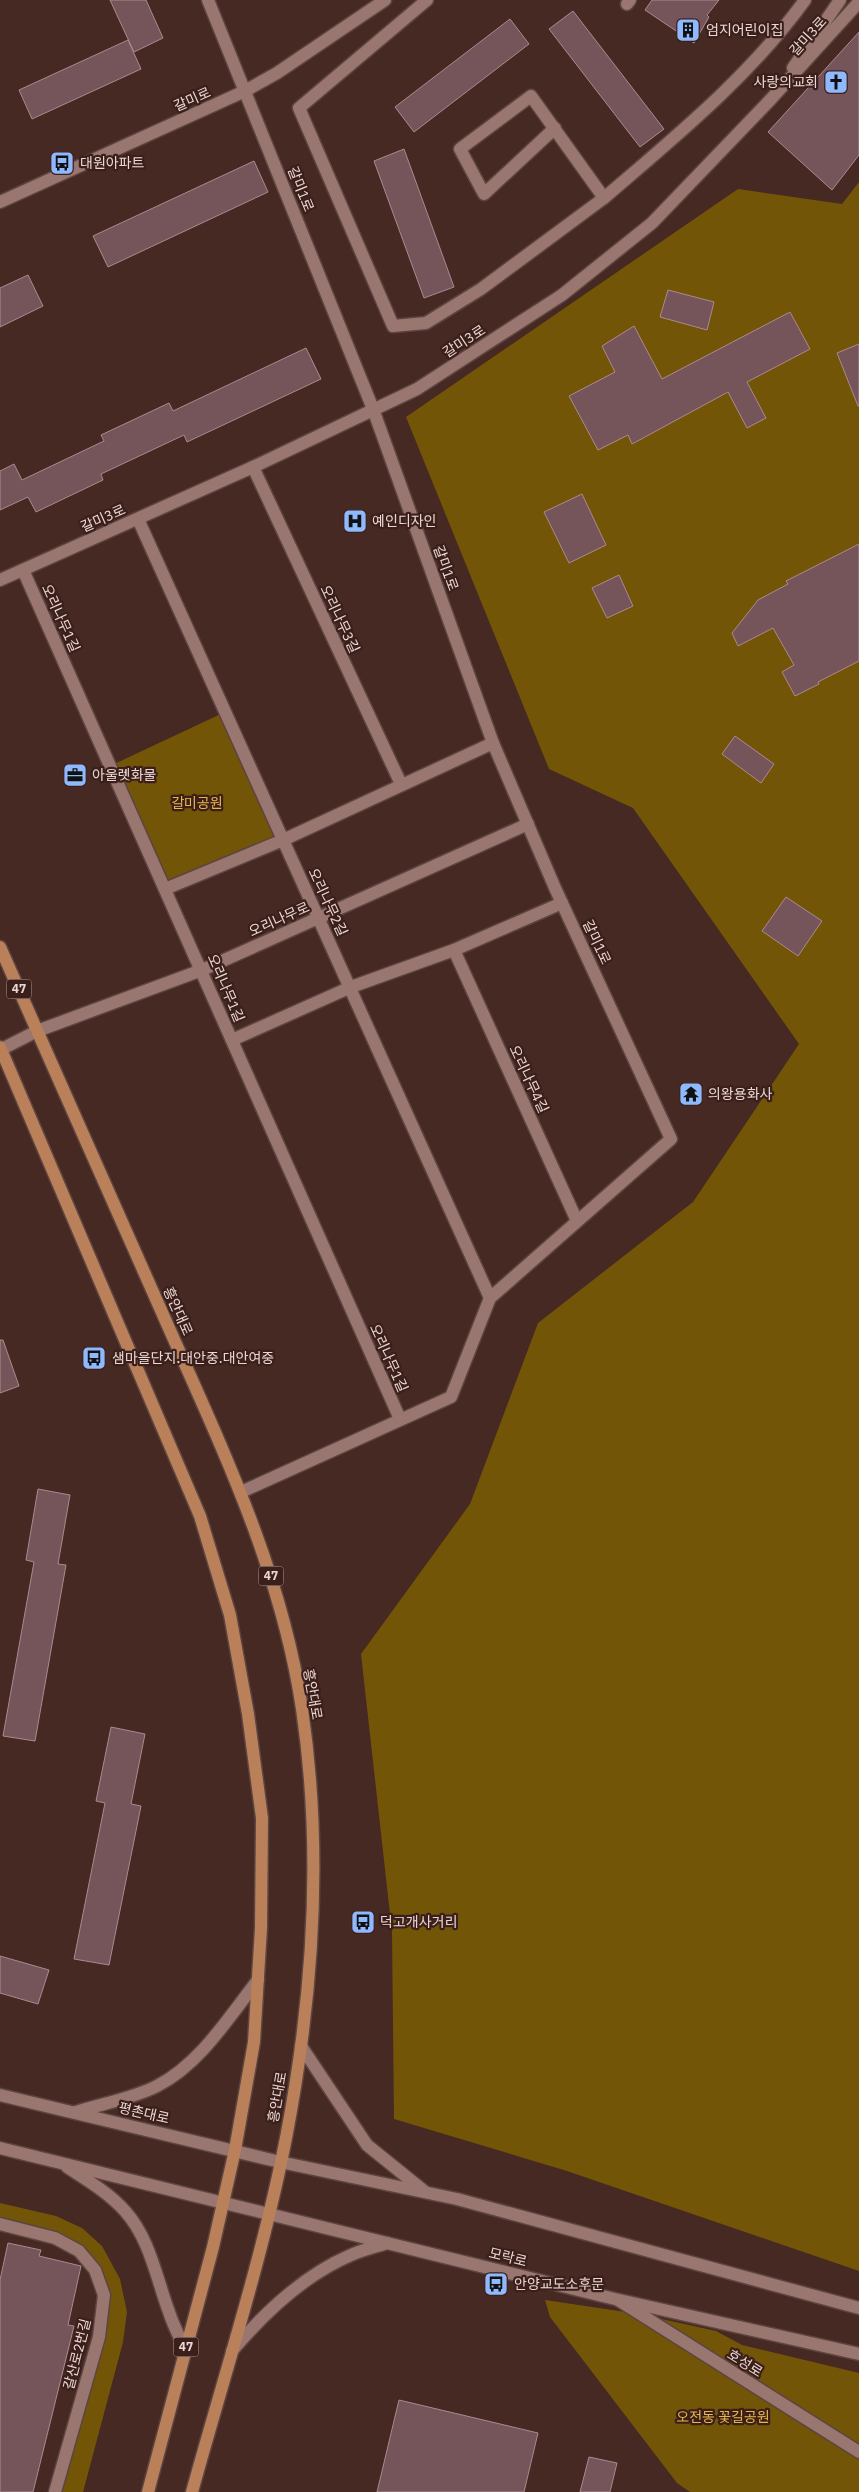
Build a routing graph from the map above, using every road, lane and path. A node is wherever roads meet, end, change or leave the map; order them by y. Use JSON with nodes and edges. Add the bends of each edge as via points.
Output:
{"nodes":[{"id":1,"x":208,"y":0,"type":"edge"},
{"id":2,"x":385,"y":0,"type":"edge"},
{"id":3,"x":427,"y":0,"type":"edge"},
{"id":4,"x":805,"y":0,"type":"edge"},
{"id":5,"x":840,"y":0,"type":"edge"},
{"id":6,"x":859,"y":2,"type":"edge"},
{"id":7,"x":245,"y":91,"type":"junction"},
{"id":8,"x":771,"y":99,"type":"junction"},
{"id":9,"x":555,"y":128,"type":"junction"},
{"id":10,"x":604,"y":198,"type":"junction"},
{"id":11,"x":0,"y":202,"type":"edge"},
{"id":12,"x":373,"y":409,"type":"junction"},
{"id":13,"x":253,"y":467,"type":"junction"},
{"id":14,"x":138,"y":518,"type":"junction"},
{"id":15,"x":23,"y":570,"type":"junction"},
{"id":16,"x":0,"y":580,"type":"edge"},
{"id":17,"x":493,"y":743,"type":"junction"},
{"id":18,"x":401,"y":784,"type":"junction"},
{"id":19,"x":528,"y":824,"type":"junction"},
{"id":20,"x":283,"y":840,"type":"junction"},
{"id":21,"x":165,"y":889,"type":"junction"},
{"id":22,"x":562,"y":903,"type":"junction"},
{"id":23,"x":318,"y":918,"type":"junction"},
{"id":24,"x":0,"y":947,"type":"edge"},
{"id":25,"x":454,"y":950,"type":"junction"},
{"id":26,"x":4,"y":966,"type":"edge"},
{"id":27,"x":202,"y":970,"type":"junction"},
{"id":28,"x":351,"y":987,"type":"junction"},
{"id":29,"x":37,"y":1031,"type":"junction"},
{"id":30,"x":232,"y":1040,"type":"junction"},
{"id":31,"x":0,"y":1049,"type":"edge"},
{"id":32,"x":578,"y":1221,"type":"junction"},
{"id":33,"x":490,"y":1298,"type":"junction"},
{"id":34,"x":400,"y":1419,"type":"junction"},
{"id":35,"x":241,"y":1492,"type":"junction"},
{"id":36,"x":258,"y":1980,"type":"junction"},
{"id":37,"x":302,"y":2046,"type":"junction"},
{"id":38,"x":0,"y":2095,"type":"edge"},
{"id":39,"x":75,"y":2113,"type":"junction"},
{"id":40,"x":0,"y":2148,"type":"edge"},
{"id":41,"x":235,"y":2150,"type":"junction"},
{"id":42,"x":280,"y":2162,"type":"junction"},
{"id":43,"x":61,"y":2163,"type":"junction"},
{"id":44,"x":426,"y":2193,"type":"junction"},
{"id":45,"x":223,"y":2202,"type":"junction"},
{"id":46,"x":268,"y":2214,"type":"junction"},
{"id":47,"x":0,"y":2224,"type":"edge"},
{"id":48,"x":388,"y":2242,"type":"junction"},
{"id":49,"x":615,"y":2299,"type":"junction"},
{"id":50,"x":859,"y":2308,"type":"edge"},
{"id":51,"x":186,"y":2351,"type":"junction"},
{"id":52,"x":230,"y":2353,"type":"junction"},
{"id":53,"x":859,"y":2354,"type":"edge"},
{"id":54,"x":859,"y":2452,"type":"edge"},
{"id":55,"x":55,"y":2492,"type":"edge"},
{"id":56,"x":148,"y":2492,"type":"edge"},
{"id":57,"x":192,"y":2492,"type":"edge"}],
"edges":[{"from":1,"to":7,"type":"street","name":"갈미1로"},
{"from":2,"to":7,"type":"street","name":"갈미로"},
{"from":3,"to":10,"type":"street","via":[[300,108],[393,326],[426,323],[481,289]]},
{"from":4,"to":10,"type":"street","via":[[779,35],[676,136]]},
{"from":5,"to":8,"type":"street"},
{"from":6,"to":8,"type":"street","name":"갈미3로"},
{"from":7,"to":11,"type":"street","name":"갈미로"},
{"from":7,"to":12,"type":"street","name":"갈미1로"},
{"from":8,"to":12,"type":"street","name":"갈미3로","via":[[652,223],[562,295],[417,389]]},
{"from":9,"to":9,"type":"street","via":[[532,96],[460,149],[484,194]]},
{"from":9,"to":10,"type":"street"},
{"from":12,"to":13,"type":"street","name":"갈미3로"},
{"from":12,"to":17,"type":"street","name":"갈미1로"},
{"from":13,"to":14,"type":"street","name":"갈미3로"},
{"from":13,"to":18,"type":"street","name":"오리나무3길"},
{"from":14,"to":15,"type":"street","name":"갈미3로"},
{"from":14,"to":20,"type":"street","name":"오리나무2길"},
{"from":15,"to":16,"type":"street","name":"갈미3로"},
{"from":15,"to":21,"type":"street","name":"오리나무1길"},
{"from":17,"to":18,"type":"street"},
{"from":17,"to":19,"type":"street","name":"갈미1로"},
{"from":18,"to":20,"type":"street"},
{"from":19,"to":22,"type":"street","name":"갈미1로"},
{"from":19,"to":23,"type":"street","name":"오리나무로"},
{"from":20,"to":21,"type":"street"},
{"from":20,"to":23,"type":"street","name":"오리나무2길"},
{"from":21,"to":27,"type":"street","name":"오리나무1길"},
{"from":22,"to":25,"type":"street"},
{"from":22,"to":32,"type":"street","name":"갈미1로","via":[[671,1139]]},
{"from":23,"to":27,"type":"street","name":"오리나무로"},
{"from":23,"to":28,"type":"street","name":"오리나무2길"},
{"from":24,"to":26,"type":"main road","name":"흥안대로","number":"47"},
{"from":25,"to":28,"type":"street"},
{"from":25,"to":32,"type":"street","name":"오리나무4길"},
{"from":26,"to":29,"type":"main road","name":"흥안대로","number":"47"},
{"from":27,"to":29,"type":"street","name":"오리나무로"},
{"from":27,"to":30,"type":"street","name":"오리나무1길"},
{"from":28,"to":30,"type":"street"},
{"from":28,"to":33,"type":"street","name":"오리나무2길"},
{"from":29,"to":31,"type":"street","name":"오리나무로"},
{"from":29,"to":35,"type":"main road","name":"흥안대로","number":"47"},
{"from":30,"to":34,"type":"street","name":"오리나무1길"},
{"from":31,"to":36,"type":"main road","number":"47","via":[[200,1516],[230,1615],[262,1818]]},
{"from":32,"to":33,"type":"street"},
{"from":33,"to":34,"type":"street","via":[[451,1397]]},
{"from":34,"to":35,"type":"street"},
{"from":35,"to":37,"type":"main road","name":"흥안대로","number":"47","via":[[277,1593],[302,1708],[312,1813],[311,1919]]},
{"from":36,"to":39,"type":"street","via":[[202,2050],[171,2077],[157,2086]]},
{"from":36,"to":41,"type":"main road","number":"47","via":[[254,2042]]},
{"from":37,"to":42,"type":"main road","name":"흥안대로","number":"47"},
{"from":37,"to":44,"type":"street","via":[[367,2145]]},
{"from":38,"to":39,"type":"street","name":"평촌대로"},
{"from":39,"to":41,"type":"street","name":"평촌대로"},
{"from":40,"to":43,"type":"street"},
{"from":41,"to":42,"type":"street","name":"평촌대로"},
{"from":41,"to":45,"type":"main road","number":"47"},
{"from":42,"to":44,"type":"street"},
{"from":42,"to":46,"type":"main road","name":"흥안대로","number":"47"},
{"from":43,"to":45,"type":"street"},
{"from":43,"to":51,"type":"street","via":[[114,2200],[130,2218],[148,2248]]},
{"from":44,"to":50,"type":"street"},
{"from":45,"to":46,"type":"street"},
{"from":45,"to":51,"type":"main road","number":"47"},
{"from":46,"to":48,"type":"street","name":"모락로"},
{"from":46,"to":52,"type":"main road","name":"흥안대로","number":"47"},
{"from":47,"to":55,"type":"street","name":"갈산로2번길","via":[[56,2238],[79,2250],[95,2270],[104,2294],[99,2337]]},
{"from":48,"to":49,"type":"street","name":"모락로"},
{"from":48,"to":52,"type":"street","via":[[351,2254],[322,2270],[255,2324]]},
{"from":49,"to":53,"type":"street","name":"모락로"},
{"from":49,"to":54,"type":"street","name":"호성로"},
{"from":51,"to":56,"type":"main road","number":"47"},
{"from":52,"to":57,"type":"main road","name":"흥안대로","number":"47"}]}
